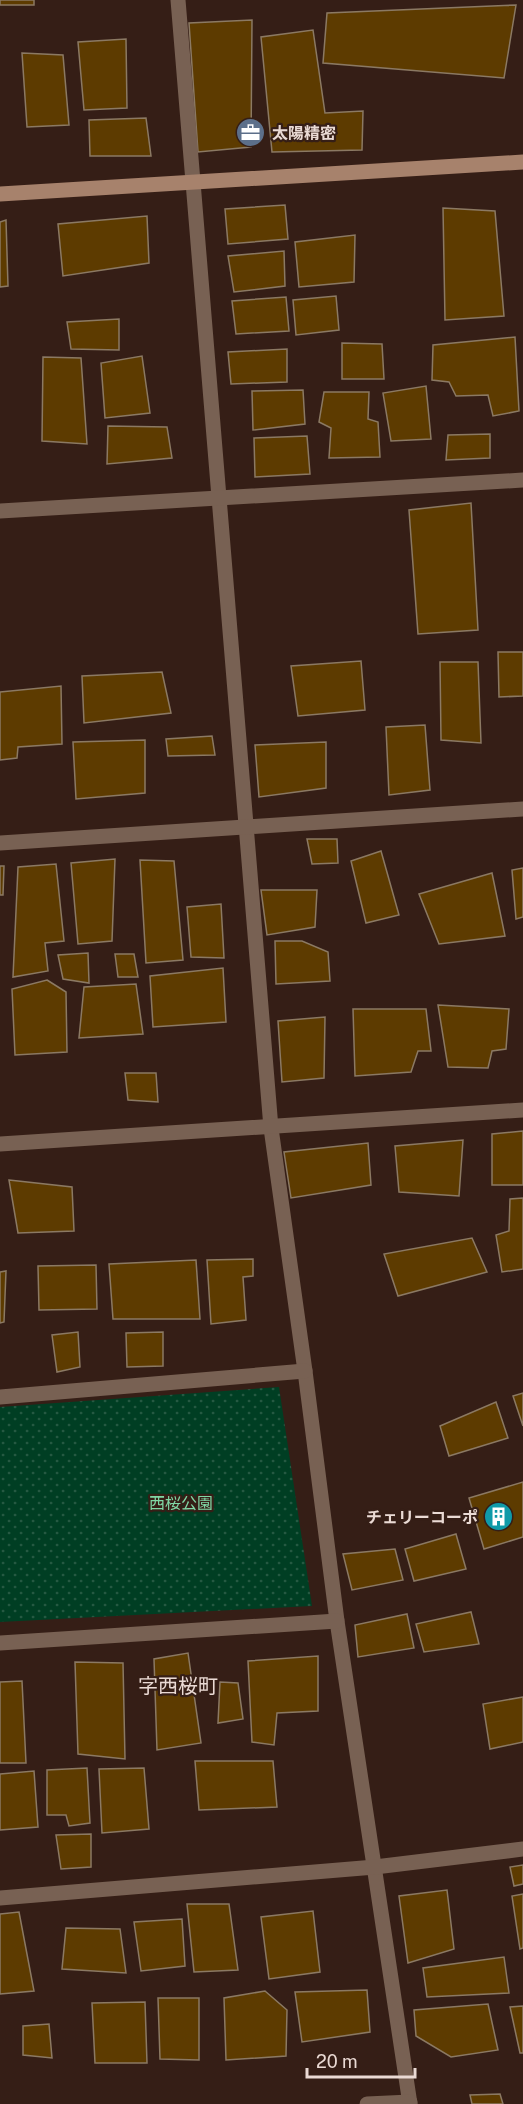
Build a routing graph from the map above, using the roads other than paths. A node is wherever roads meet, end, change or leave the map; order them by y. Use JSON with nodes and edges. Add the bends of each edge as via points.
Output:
{"nodes":[{"id":1,"x":178,"y":0,"type":"edge"},
{"id":2,"x":523,"y":162,"type":"edge"},
{"id":3,"x":193,"y":181,"type":"junction"},
{"id":4,"x":0,"y":194,"type":"edge"},
{"id":5,"x":523,"y":480,"type":"edge"},
{"id":6,"x":219,"y":499,"type":"junction"},
{"id":7,"x":0,"y":511,"type":"edge"},
{"id":8,"x":523,"y":809,"type":"edge"},
{"id":9,"x":247,"y":827,"type":"junction"},
{"id":10,"x":0,"y":843,"type":"edge"},
{"id":11,"x":523,"y":1110,"type":"edge"},
{"id":12,"x":271,"y":1128,"type":"junction"},
{"id":13,"x":0,"y":1144,"type":"edge"},
{"id":14,"x":305,"y":1371,"type":"junction"},
{"id":15,"x":0,"y":1397,"type":"edge"},
{"id":16,"x":337,"y":1621,"type":"junction"},
{"id":17,"x":0,"y":1643,"type":"edge"},
{"id":18,"x":523,"y":1849,"type":"edge"},
{"id":19,"x":375,"y":1867,"type":"junction"},
{"id":20,"x":0,"y":1898,"type":"edge"},
{"id":21,"x":410,"y":2103,"type":"edge"},
{"id":22,"x":367,"y":2104,"type":"edge"}],
"edges":[{"from":1,"to":3,"type":"street"},
{"from":2,"to":3,"type":"street"},
{"from":3,"to":4,"type":"street"},
{"from":3,"to":6,"type":"street"},
{"from":5,"to":6,"type":"street"},
{"from":6,"to":7,"type":"street"},
{"from":6,"to":9,"type":"street"},
{"from":8,"to":9,"type":"street"},
{"from":9,"to":10,"type":"street"},
{"from":9,"to":12,"type":"street"},
{"from":11,"to":12,"type":"street"},
{"from":12,"to":13,"type":"street"},
{"from":12,"to":14,"type":"street"},
{"from":14,"to":15,"type":"street"},
{"from":14,"to":16,"type":"street"},
{"from":16,"to":17,"type":"street"},
{"from":16,"to":19,"type":"street"},
{"from":18,"to":19,"type":"street"},
{"from":19,"to":20,"type":"street"},
{"from":19,"to":21,"type":"street"},
{"from":21,"to":22,"type":"street"}]}
